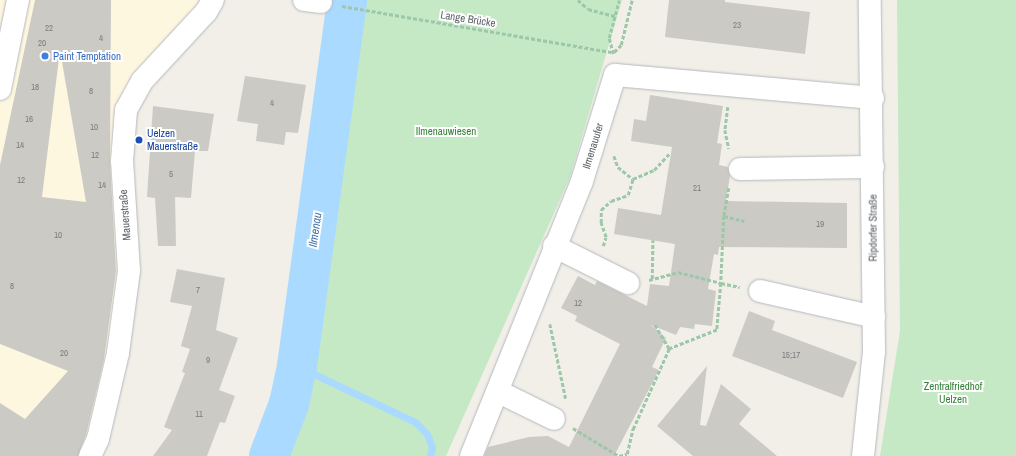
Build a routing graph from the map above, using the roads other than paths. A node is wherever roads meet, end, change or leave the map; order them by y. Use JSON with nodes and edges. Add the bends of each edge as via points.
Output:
{"nodes":[{"id":1,"x":18,"y":0,"type":"edge"},
{"id":2,"x":213,"y":0,"type":"edge"},
{"id":3,"x":870,"y":0,"type":"edge"},
{"id":4,"x":0,"y":89,"type":"edge"},
{"id":5,"x":873,"y":98,"type":"junction"},
{"id":6,"x":873,"y":167,"type":"junction"},
{"id":7,"x":736,"y":169,"type":"road end"},
{"id":8,"x":554,"y":246,"type":"junction"},
{"id":9,"x":628,"y":283,"type":"road end"},
{"id":10,"x":760,"y":291,"type":"road end"},
{"id":11,"x":874,"y":317,"type":"junction"},
{"id":12,"x":499,"y":392,"type":"junction"},
{"id":13,"x":560,"y":421,"type":"road end"},
{"id":14,"x":90,"y":456,"type":"edge"},
{"id":15,"x":471,"y":456,"type":"edge"},
{"id":16,"x":863,"y":456,"type":"edge"}],
"edges":[{"from":1,"to":4,"type":"street"},
{"from":2,"to":14,"type":"street","name":"Mauerstraße","via":[[206,12],[142,82],[126,110],[122,161],[129,271],[118,353],[98,439]]},
{"from":3,"to":5,"type":"street","name":"Ripdorfer Straße"},
{"from":5,"to":6,"type":"street","name":"Ripdorfer Straße"},
{"from":5,"to":8,"type":"street","name":"Ilmenauufer","via":[[615,75],[582,181]]},
{"from":6,"to":7,"type":"street"},
{"from":6,"to":11,"type":"street","name":"Ripdorfer Straße"},
{"from":8,"to":9,"type":"street"},
{"from":8,"to":12,"type":"street","name":"Ilmenauufer"},
{"from":10,"to":11,"type":"street"},
{"from":11,"to":16,"type":"street","name":"Ripdorfer Straße","via":[[874,352]]},
{"from":12,"to":13,"type":"street"},
{"from":12,"to":15,"type":"street","name":"Ilmenauufer"}]}
